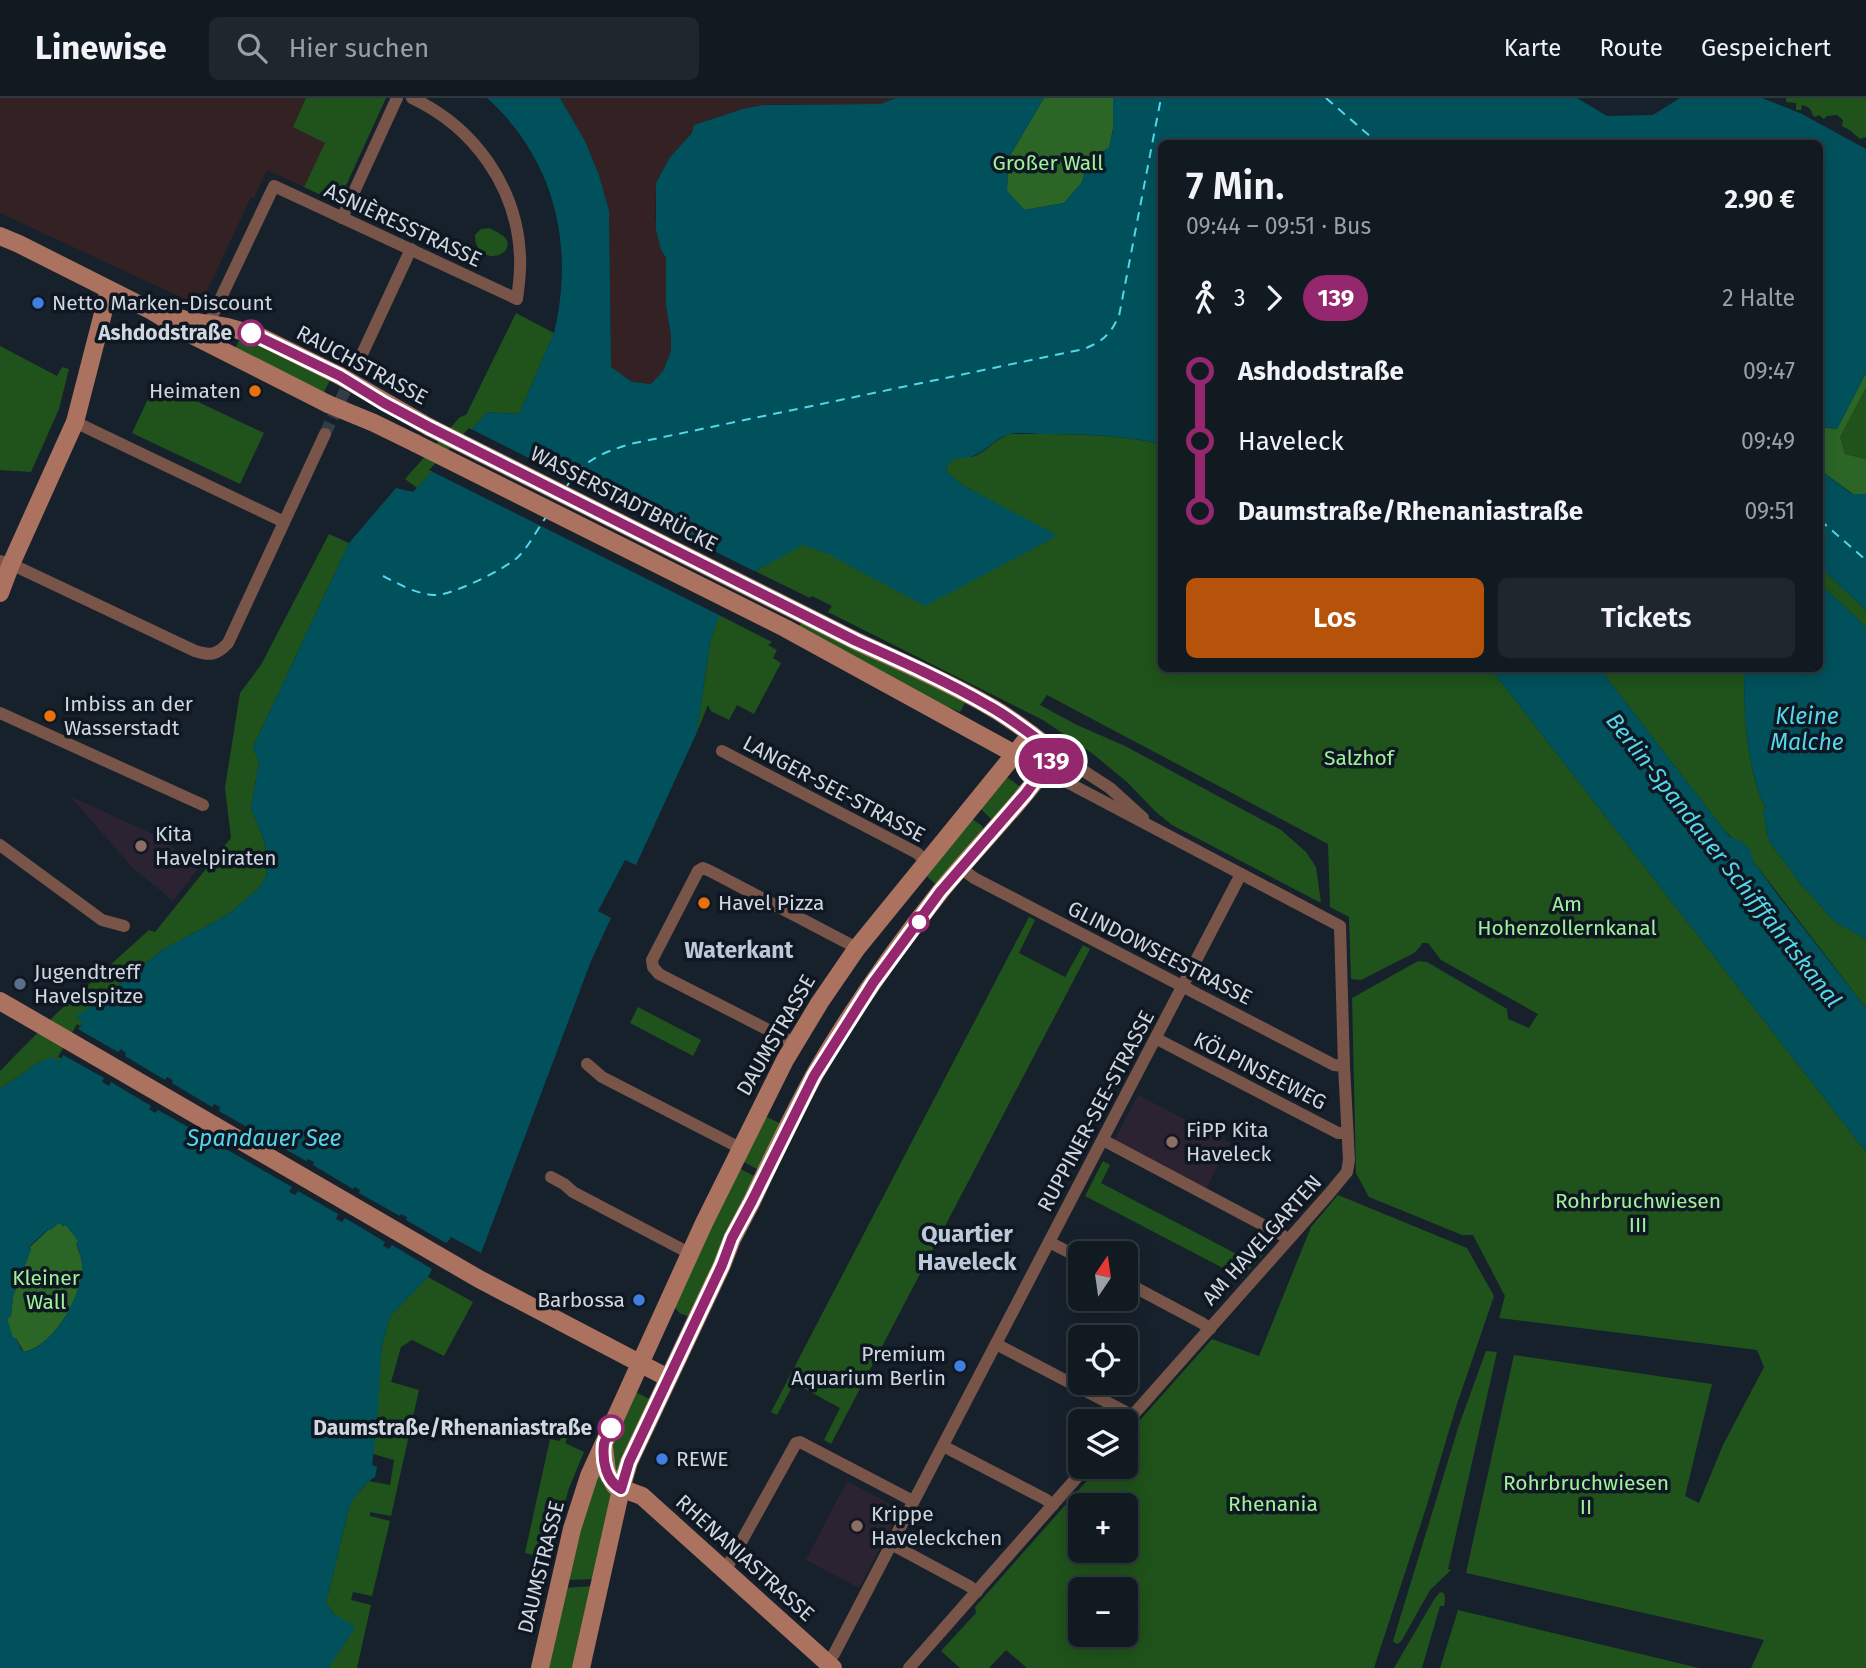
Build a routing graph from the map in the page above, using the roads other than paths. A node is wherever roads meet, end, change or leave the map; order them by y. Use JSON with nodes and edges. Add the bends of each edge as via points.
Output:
{"nodes":[{"id":1,"x":397,"y":98,"type":"edge"},
{"id":2,"x":412,"y":98,"type":"edge"},
{"id":3,"x":342,"y":218,"type":"junction"},
{"id":4,"x":0,"y":236,"type":"edge"},
{"id":5,"x":411,"y":249,"type":"junction"},
{"id":6,"x":109,"y":290,"type":"junction"},
{"id":7,"x":204,"y":332,"type":"junction"},
{"id":8,"x":356,"y":367,"type":"tunnel mouth"},
{"id":9,"x":75,"y":422,"type":"junction"},
{"id":10,"x":429,"y":427,"type":"joint"},
{"id":11,"x":325,"y":434,"type":"tunnel mouth"},
{"id":12,"x":415,"y":443,"type":"joint"},
{"id":13,"x":284,"y":522,"type":"junction"},
{"id":14,"x":5,"y":563,"type":"edge"},
{"id":15,"x":0,"y":593,"type":"edge"},
{"id":16,"x":0,"y":713,"type":"edge"},
{"id":17,"x":1031,"y":734,"type":"junction"},
{"id":18,"x":722,"y":751,"type":"dead end"},
{"id":19,"x":1014,"y":753,"type":"junction"},
{"id":20,"x":1056,"y":753,"type":"junction"},
{"id":21,"x":1044,"y":770,"type":"junction"},
{"id":22,"x":203,"y":805,"type":"dead end"},
{"id":23,"x":970,"y":810,"type":"junction"},
{"id":24,"x":993,"y":830,"type":"junction"},
{"id":25,"x":1158,"y":831,"type":"junction"},
{"id":26,"x":0,"y":845,"type":"edge"},
{"id":27,"x":927,"y":862,"type":"junction"},
{"id":28,"x":961,"y":868,"type":"junction"},
{"id":29,"x":1241,"y":874,"type":"junction"},
{"id":30,"x":124,"y":926,"type":"dead end"},
{"id":31,"x":857,"y":948,"type":"junction"},
{"id":32,"x":1183,"y":987,"type":"junction"},
{"id":33,"x":0,"y":1001,"type":"edge"},
{"id":34,"x":1157,"y":1039,"type":"junction"},
{"id":35,"x":794,"y":1043,"type":"junction"},
{"id":36,"x":587,"y":1065,"type":"dead end"},
{"id":37,"x":1344,"y":1066,"type":"junction"},
{"id":38,"x":1347,"y":1133,"type":"junction"},
{"id":39,"x":1103,"y":1140,"type":"junction"},
{"id":40,"x":740,"y":1149,"type":"junction"},
{"id":41,"x":551,"y":1177,"type":"dead end"},
{"id":42,"x":1288,"y":1240,"type":"junction"},
{"id":43,"x":1049,"y":1242,"type":"junction"},
{"id":44,"x":1068,"y":1252,"type":"edge"},
{"id":45,"x":691,"y":1254,"type":"junction"},
{"id":46,"x":1138,"y":1289,"type":"edge"},
{"id":47,"x":665,"y":1311,"type":"junction"},
{"id":48,"x":693,"y":1326,"type":"junction"},
{"id":49,"x":1209,"y":1329,"type":"junction"},
{"id":50,"x":996,"y":1344,"type":"junction"},
{"id":51,"x":640,"y":1363,"type":"junction"},
{"id":52,"x":668,"y":1378,"type":"junction"},
{"id":53,"x":1122,"y":1409,"type":"edge"},
{"id":54,"x":1138,"y":1409,"type":"edge"},
{"id":55,"x":604,"y":1443,"type":"junction"},
{"id":56,"x":943,"y":1446,"type":"junction"},
{"id":57,"x":1076,"y":1479,"type":"edge"},
{"id":58,"x":621,"y":1489,"type":"junction"},
{"id":59,"x":913,"y":1501,"type":"junction"},
{"id":60,"x":1054,"y":1506,"type":"junction"},
{"id":61,"x":891,"y":1544,"type":"junction"},
{"id":62,"x":725,"y":1571,"type":"junction"},
{"id":63,"x":977,"y":1592,"type":"junction"},
{"id":64,"x":830,"y":1665,"type":"edge"},
{"id":65,"x":540,"y":1668,"type":"edge"},
{"id":66,"x":581,"y":1668,"type":"edge"},
{"id":67,"x":909,"y":1668,"type":"edge"}],
"edges":[{"from":1,"to":3,"type":"street"},
{"from":2,"to":5,"type":"street","name":"ASNIÈRESSTRASSE","via":[[464,133],[499,180],[518,239],[517,299]]},
{"from":3,"to":5,"type":"street","name":"ASNIÈRESSTRASSE"},
{"from":3,"to":7,"type":"street","name":"ASNIÈRESSTRASSE","via":[[274,186]]},
{"from":4,"to":6,"type":"main road","name":"RAUCHSTRASSE"},
{"from":5,"to":8,"type":"street"},
{"from":6,"to":7,"type":"main road","name":"RAUCHSTRASSE"},
{"from":6,"to":9,"type":"main road"},
{"from":7,"to":10,"type":"main road","name":"RAUCHSTRASSE","bridge":true,"via":[[228,327],[260,336]]},
{"from":7,"to":12,"type":"main road","name":"RAUCHSTRASSE","bridge":true,"via":[[328,404]]},
{"from":9,"to":13,"type":"street"},
{"from":9,"to":14,"type":"main road"},
{"from":10,"to":17,"type":"main road","name":"WASSERSTADTBRÜCKE","via":[[992,707]]},
{"from":11,"to":13,"type":"street"},
{"from":12,"to":19,"type":"main road","name":"WASSERSTADTBRÜCKE","via":[[785,628]]},
{"from":13,"to":14,"type":"street","via":[[228,643],[212,655]]},
{"from":14,"to":15,"type":"main road"},
{"from":16,"to":22,"type":"street"},
{"from":17,"to":19,"type":"main road","name":"DAUMSTRASSE"},
{"from":17,"to":20,"type":"main road"},
{"from":18,"to":27,"type":"street","name":"LANGER-SEE-STRASSE"},
{"from":19,"to":21,"type":"main road"},
{"from":19,"to":23,"type":"main road","name":"DAUMSTRASSE"},
{"from":20,"to":21,"type":"main road"},
{"from":20,"to":25,"type":"street","via":[[1110,788]]},
{"from":21,"to":24,"type":"main road"},
{"from":21,"to":25,"type":"street"},
{"from":23,"to":24,"type":"main road"},
{"from":23,"to":27,"type":"main road","name":"DAUMSTRASSE"},
{"from":24,"to":28,"type":"main road"},
{"from":25,"to":29,"type":"street"},
{"from":26,"to":30,"type":"street","via":[[102,920]]},
{"from":27,"to":31,"type":"main road","name":"DAUMSTRASSE"},
{"from":28,"to":32,"type":"street","name":"GLINDOWSEESTRASSE"},
{"from":28,"to":48,"type":"main road","via":[[873,983],[824,1059],[741,1219]]},
{"from":29,"to":32,"type":"street","name":"RUPPINER-SEE-STRASSE"},
{"from":29,"to":37,"type":"street","name":"AM HAVELGARTEN","via":[[1340,926]]},
{"from":31,"to":35,"type":"main road","name":"DAUMSTRASSE"},
{"from":31,"to":35,"type":"street","via":[[710,871],[698,871],[657,949],[653,967]]},
{"from":32,"to":34,"type":"street","name":"RUPPINER-SEE-STRASSE"},
{"from":32,"to":37,"type":"street","name":"GLINDOWSEESTRASSE","via":[[1334,1065]]},
{"from":33,"to":51,"type":"main road","via":[[479,1279]]},
{"from":34,"to":38,"type":"street","name":"KÖLPINSEEWEG","via":[[1338,1133]]},
{"from":34,"to":39,"type":"street","name":"RUPPINER-SEE-STRASSE"},
{"from":35,"to":40,"type":"main road","name":"DAUMSTRASSE"},
{"from":36,"to":40,"type":"street"},
{"from":37,"to":38,"type":"street","name":"AM HAVELGARTEN"},
{"from":38,"to":42,"type":"street","name":"AM HAVELGARTEN","via":[[1347,1171]]},
{"from":39,"to":42,"type":"street"},
{"from":39,"to":43,"type":"street","name":"RUPPINER-SEE-STRASSE"},
{"from":40,"to":45,"type":"main road","name":"DAUMSTRASSE"},
{"from":41,"to":45,"type":"street"},
{"from":42,"to":49,"type":"street","name":"AM HAVELGARTEN"},
{"from":43,"to":44,"type":"street"},
{"from":43,"to":50,"type":"street","name":"RUPPINER-SEE-STRASSE"},
{"from":45,"to":47,"type":"main road","name":"DAUMSTRASSE"},
{"from":46,"to":49,"type":"street"},
{"from":47,"to":48,"type":"main road"},
{"from":47,"to":51,"type":"main road","name":"DAUMSTRASSE"},
{"from":48,"to":52,"type":"main road"},
{"from":49,"to":54,"type":"street","name":"AM HAVELGARTEN"},
{"from":50,"to":53,"type":"street"},
{"from":50,"to":56,"type":"street","name":"RUPPINER-SEE-STRASSE"},
{"from":51,"to":52,"type":"main road"},
{"from":51,"to":55,"type":"main road","name":"DAUMSTRASSE"},
{"from":52,"to":58,"type":"main road"},
{"from":55,"to":58,"type":"main road","via":[[607,1472]]},
{"from":55,"to":65,"type":"main road","name":"DAUMSTRASSE","via":[[580,1500]]},
{"from":56,"to":59,"type":"street","name":"RUPPINER-SEE-STRASSE"},
{"from":56,"to":60,"type":"street"},
{"from":57,"to":60,"type":"street"},
{"from":58,"to":62,"type":"main road","name":"RHENANIASTRASSE","via":[[642,1496]]},
{"from":58,"to":66,"type":"main road"},
{"from":59,"to":61,"type":"street","name":"RUPPINER-SEE-STRASSE"},
{"from":59,"to":62,"type":"street","via":[[796,1443]]},
{"from":60,"to":63,"type":"street"},
{"from":61,"to":63,"type":"street"},
{"from":61,"to":64,"type":"street","name":"RUPPINER-SEE-STRASSE"},
{"from":62,"to":64,"type":"main road","name":"RHENANIASTRASSE"},
{"from":63,"to":67,"type":"street"}]}
